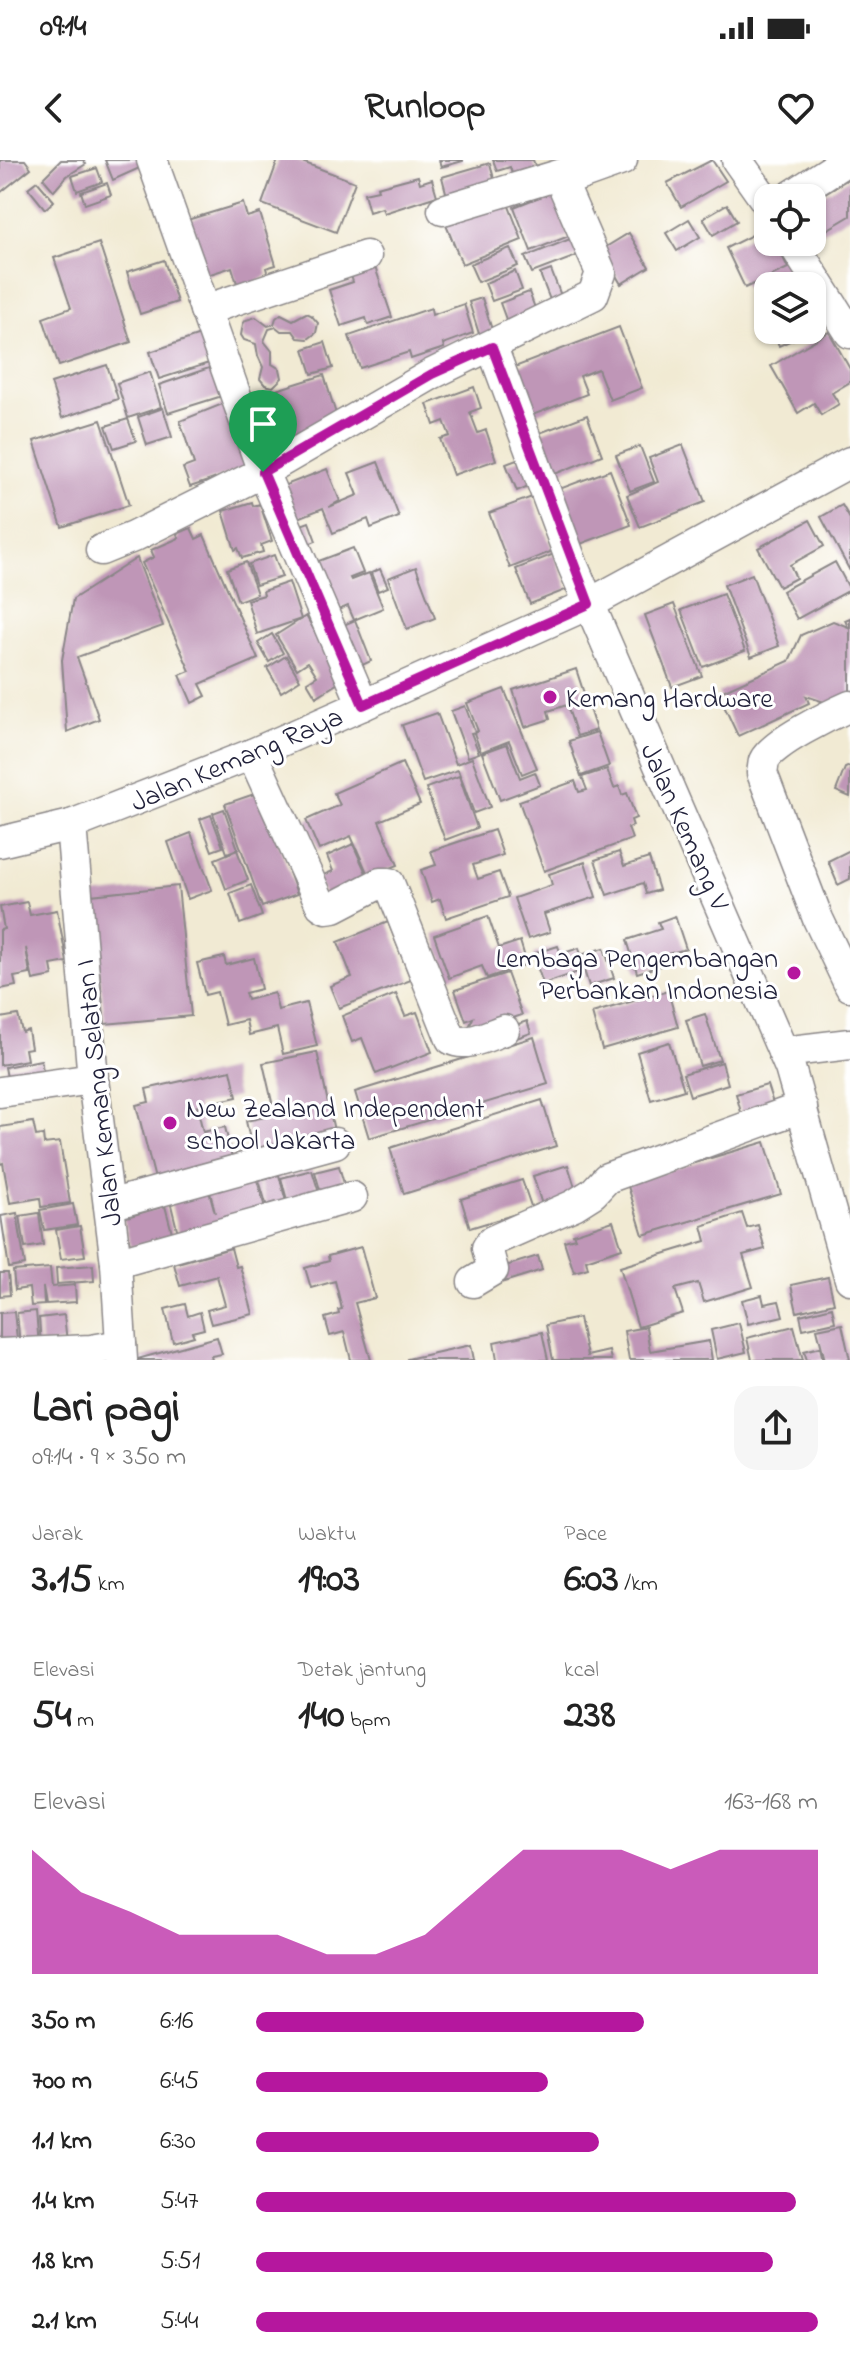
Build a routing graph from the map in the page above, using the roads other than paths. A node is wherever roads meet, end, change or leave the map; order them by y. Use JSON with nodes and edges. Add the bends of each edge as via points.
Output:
{"nodes":[{"id":1,"x":152,"y":160,"type":"edge"},
{"id":2,"x":607,"y":160,"type":"edge"},
{"id":3,"x":622,"y":160,"type":"edge"},
{"id":4,"x":737,"y":160,"type":"edge"},
{"id":5,"x":847,"y":160,"type":"edge"},
{"id":6,"x":754,"y":184,"type":"edge"},
{"id":7,"x":810,"y":184,"type":"edge"},
{"id":8,"x":443,"y":210,"type":"dead end"},
{"id":9,"x":366,"y":256,"type":"dead end"},
{"id":10,"x":801,"y":256,"type":"edge"},
{"id":11,"x":205,"y":310,"type":"junction"},
{"id":12,"x":850,"y":333,"type":"edge"},
{"id":13,"x":492,"y":347,"type":"junction"},
{"id":14,"x":850,"y":462,"type":"edge"},
{"id":15,"x":263,"y":472,"type":"junction"},
{"id":16,"x":101,"y":550,"type":"dead end"},
{"id":17,"x":589,"y":604,"type":"junction"},
{"id":18,"x":363,"y":705,"type":"junction"},
{"id":19,"x":850,"y":706,"type":"edge"},
{"id":20,"x":252,"y":754,"type":"junction"},
{"id":21,"x":71,"y":825,"type":"junction"},
{"id":22,"x":0,"y":842,"type":"edge"},
{"id":23,"x":850,"y":986,"type":"edge"},
{"id":24,"x":504,"y":1030,"type":"dead end"},
{"id":25,"x":850,"y":1044,"type":"edge"},
{"id":26,"x":783,"y":1052,"type":"junction"},
{"id":27,"x":93,"y":1079,"type":"junction"},
{"id":28,"x":0,"y":1092,"type":"edge"},
{"id":29,"x":802,"y":1107,"type":"junction"},
{"id":30,"x":335,"y":1143,"type":"dead end"},
{"id":31,"x":352,"y":1197,"type":"dead end"},
{"id":32,"x":109,"y":1205,"type":"junction"},
{"id":33,"x":116,"y":1263,"type":"junction"},
{"id":34,"x":850,"y":1279,"type":"edge"},
{"id":35,"x":473,"y":1282,"type":"dead end"},
{"id":36,"x":122,"y":1353,"type":"edge"},
{"id":37,"x":0,"y":1354,"type":"edge"}],
"edges":[{"from":1,"to":11,"type":"street"},
{"from":2,"to":8,"type":"street"},
{"from":3,"to":13,"type":"street","via":[[563,185],[601,273],[593,295]]},
{"from":4,"to":6,"type":"street"},
{"from":5,"to":7,"type":"street"},
{"from":9,"to":11,"type":"street"},
{"from":10,"to":12,"type":"street"},
{"from":11,"to":15,"type":"street"},
{"from":13,"to":15,"type":"street","via":[[432,374]]},
{"from":13,"to":17,"type":"street","name":"Jalan Kemang V"},
{"from":14,"to":17,"type":"street","name":"Jalan Kemang Raya"},
{"from":15,"to":16,"type":"street"},
{"from":15,"to":18,"type":"street"},
{"from":17,"to":18,"type":"street","name":"Jalan Kemang Raya"},
{"from":17,"to":26,"type":"street","name":"Jalan Kemang V"},
{"from":18,"to":20,"type":"street","name":"Jalan Kemang Raya"},
{"from":19,"to":23,"type":"street","via":[[778,746],[765,758],[762,773]]},
{"from":20,"to":21,"type":"street","name":"Jalan Kemang Raya"},
{"from":20,"to":24,"type":"street","via":[[321,905],[334,907],[389,883],[451,1039],[468,1042]]},
{"from":21,"to":22,"type":"street","name":"Jalan Kemang Raya"},
{"from":21,"to":27,"type":"street","name":"Jalan Kemang Selatan I"},
{"from":25,"to":26,"type":"street"},
{"from":26,"to":29,"type":"street","name":"Jalan Kemang V"},
{"from":27,"to":28,"type":"street"},
{"from":27,"to":32,"type":"street","name":"Jalan Kemang Selatan I"},
{"from":29,"to":34,"type":"street","name":"Jalan Kemang V"},
{"from":29,"to":35,"type":"street","via":[[607,1178],[574,1205],[492,1241],[487,1248],[493,1270]]},
{"from":30,"to":32,"type":"street"},
{"from":31,"to":33,"type":"street"},
{"from":32,"to":33,"type":"street","name":"Jalan Kemang Selatan I"},
{"from":33,"to":36,"type":"street","name":"Jalan Kemang Selatan I"},
{"from":36,"to":37,"type":"street"}]}
